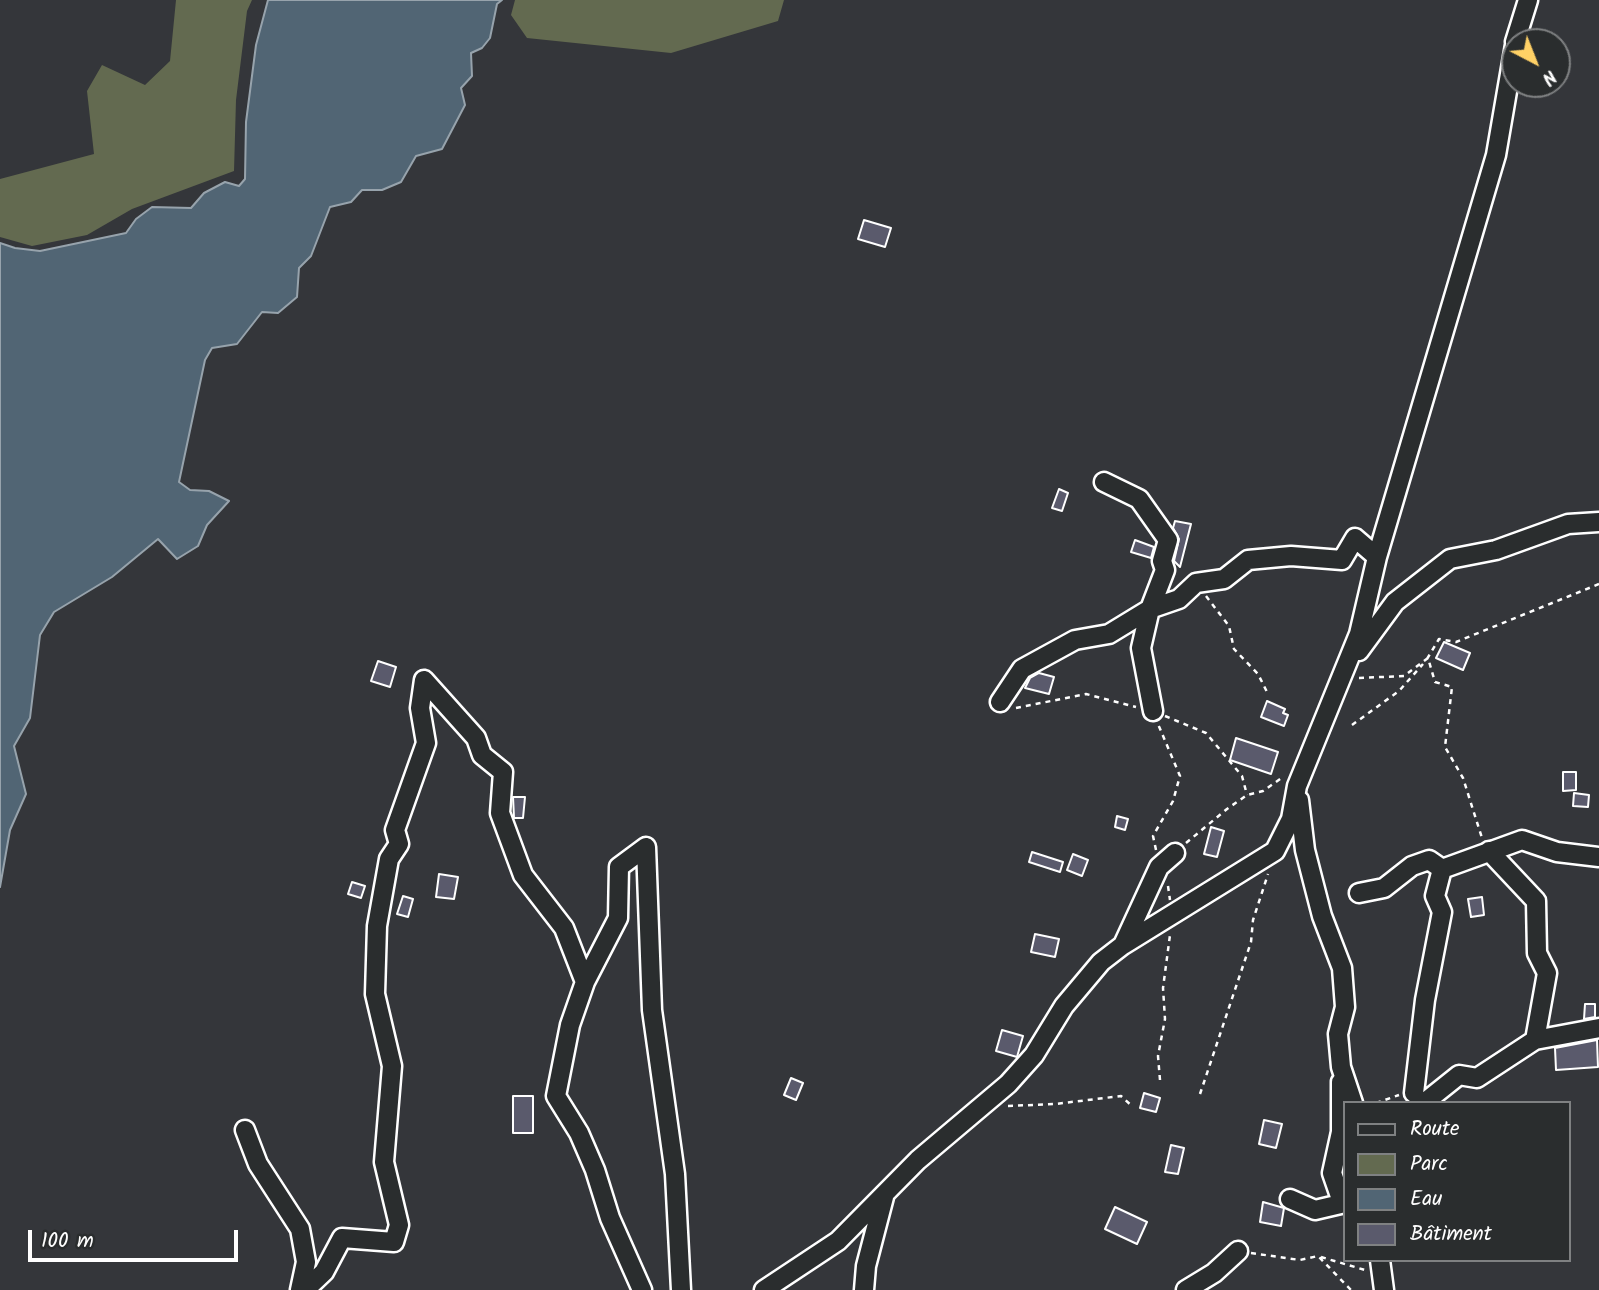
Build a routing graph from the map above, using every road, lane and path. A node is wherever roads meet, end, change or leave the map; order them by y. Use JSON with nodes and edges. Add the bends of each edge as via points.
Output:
{"nodes":[{"id":1,"x":1528,"y":0,"type":"edge"},
{"id":2,"x":1520,"y":28,"type":"edge"},
{"id":3,"x":1506,"y":98,"type":"edge"},
{"id":4,"x":1104,"y":482,"type":"dead end"},
{"id":5,"x":1599,"y":522,"type":"edge"},
{"id":6,"x":1377,"y":557,"type":"junction"},
{"id":7,"x":1196,"y":583,"type":"junction"},
{"id":8,"x":1599,"y":584,"type":"edge"},
{"id":9,"x":1150,"y":609,"type":"junction"},
{"id":10,"x":1428,"y":658,"type":"junction"},
{"id":11,"x":1339,"y":680,"type":"junction"},
{"id":12,"x":1267,"y":692,"type":"dead end"},
{"id":13,"x":1000,"y":702,"type":"joint"},
{"id":14,"x":1153,"y":711,"type":"junction"},
{"id":15,"x":1352,"y":726,"type":"dead end"},
{"id":16,"x":1297,"y":786,"type":"junction"},
{"id":17,"x":1247,"y":795,"type":"junction"},
{"id":18,"x":1275,"y":851,"type":"junction"},
{"id":19,"x":1489,"y":851,"type":"junction"},
{"id":20,"x":1175,"y":853,"type":"joint"},
{"id":21,"x":1599,"y":857,"type":"edge"},
{"id":22,"x":1159,"y":867,"type":"junction"},
{"id":23,"x":1442,"y":869,"type":"junction"},
{"id":24,"x":1359,"y":893,"type":"dead end"},
{"id":25,"x":1171,"y":914,"type":"junction"},
{"id":26,"x":1123,"y":945,"type":"junction"},
{"id":27,"x":585,"y":982,"type":"junction"},
{"id":28,"x":1599,"y":1028,"type":"edge"},
{"id":29,"x":1535,"y":1040,"type":"junction"},
{"id":30,"x":1341,"y":1067,"type":"junction"},
{"id":31,"x":1160,"y":1080,"type":"dead end"},
{"id":32,"x":1200,"y":1094,"type":"dead end"},
{"id":33,"x":1419,"y":1098,"type":"edge"},
{"id":34,"x":1352,"y":1101,"type":"edge"},
{"id":35,"x":1007,"y":1106,"type":"dead end"},
{"id":36,"x":1133,"y":1107,"type":"dead end"},
{"id":37,"x":245,"y":1130,"type":"dead end"},
{"id":38,"x":884,"y":1197,"type":"junction"},
{"id":39,"x":1290,"y":1199,"type":"dead end"},
{"id":40,"x":1344,"y":1203,"type":"edge"},
{"id":41,"x":1238,"y":1251,"type":"joint"},
{"id":42,"x":1318,"y":1256,"type":"junction"},
{"id":43,"x":1382,"y":1275,"type":"edge"},
{"id":44,"x":299,"y":1290,"type":"edge"},
{"id":45,"x":305,"y":1290,"type":"edge"},
{"id":46,"x":642,"y":1290,"type":"edge"},
{"id":47,"x":681,"y":1290,"type":"edge"},
{"id":48,"x":764,"y":1290,"type":"edge"},
{"id":49,"x":864,"y":1290,"type":"edge"},
{"id":50,"x":1186,"y":1290,"type":"edge"},
{"id":51,"x":1351,"y":1290,"type":"edge"}],
"edges":[{"from":1,"to":2,"type":"street"},
{"from":3,"to":6,"type":"street","via":[[1496,155]]},
{"from":4,"to":9,"type":"street","via":[[1139,499],[1168,540],[1162,561],[1165,570]]},
{"from":5,"to":11,"type":"street","via":[[1568,524],[1496,550],[1450,559],[1395,602]]},
{"from":6,"to":7,"type":"street","via":[[1354,538],[1342,560],[1291,556],[1248,560],[1224,579]]},
{"from":6,"to":11,"type":"street","via":[[1359,634]]},
{"from":7,"to":9,"type":"street","via":[[1179,600]]},
{"from":7,"to":12,"type":"path","via":[[1229,626],[1234,649],[1258,674]]},
{"from":8,"to":10,"type":"path","via":[[1456,642],[1439,639]]},
{"from":9,"to":13,"type":"street","via":[[1109,634],[1075,640],[1022,669]]},
{"from":9,"to":14,"type":"street","via":[[1141,648]]},
{"from":10,"to":11,"type":"path","via":[[1404,676]]},
{"from":10,"to":15,"type":"path","via":[[1399,691]]},
{"from":10,"to":19,"type":"path","via":[[1435,682],[1452,687],[1445,747],[1463,778]]},
{"from":11,"to":16,"type":"street"},
{"from":13,"to":14,"type":"path","via":[[1017,708],[1086,694]]},
{"from":14,"to":17,"type":"path","via":[[1206,733],[1242,776]]},
{"from":14,"to":22,"type":"path","via":[[1180,776],[1173,801],[1153,836]]},
{"from":16,"to":17,"type":"path","via":[[1283,776],[1263,791]]},
{"from":16,"to":18,"type":"street","via":[[1291,819]]},
{"from":16,"to":30,"type":"street","via":[[1305,849],[1322,916],[1342,968]]},
{"from":17,"to":20,"type":"path"},
{"from":18,"to":25,"type":"street"},
{"from":18,"to":32,"type":"path","via":[[1253,920],[1251,942]]},
{"from":19,"to":21,"type":"street","via":[[1522,840],[1557,852]]},
{"from":19,"to":23,"type":"street"},
{"from":19,"to":29,"type":"street","via":[[1536,901],[1537,953],[1548,973]]},
{"from":20,"to":22,"type":"street"},
{"from":22,"to":25,"type":"path","via":[[1168,885]]},
{"from":22,"to":26,"type":"street"},
{"from":23,"to":24,"type":"street","via":[[1429,860],[1412,866],[1384,888]]},
{"from":23,"to":33,"type":"street","via":[[1435,896],[1442,912],[1425,1000]]},
{"from":25,"to":26,"type":"street"},
{"from":25,"to":31,"type":"path","via":[[1163,988],[1165,1019],[1158,1056]]},
{"from":26,"to":38,"type":"street","via":[[1101,962],[1064,1006],[1017,1074],[918,1160]]},
{"from":27,"to":45,"type":"street","via":[[564,928],[523,875],[500,813],[503,772],[482,755],[475,738],[424,680],[420,708],[426,743],[395,830],[399,844],[389,859],[377,926],[375,994],[392,1066],[384,1162],[399,1225],[394,1242],[342,1238],[324,1272]]},
{"from":27,"to":46,"type":"street","via":[[570,1025],[556,1096],[579,1133]]},
{"from":27,"to":47,"type":"street","via":[[618,918],[619,867],[646,847],[652,1010],[676,1174]]},
{"from":28,"to":29,"type":"street"},
{"from":29,"to":33,"type":"street","via":[[1477,1078],[1459,1076]]},
{"from":30,"to":34,"type":"street"},
{"from":30,"to":40,"type":"street","via":[[1341,1132],[1332,1173]]},
{"from":35,"to":36,"type":"path","via":[[1121,1096]]},
{"from":37,"to":44,"type":"street","via":[[258,1164],[300,1228],[306,1262]]},
{"from":38,"to":48,"type":"street","via":[[838,1241]]},
{"from":38,"to":49,"type":"street"},
{"from":39,"to":40,"type":"street","via":[[1314,1210]]},
{"from":41,"to":42,"type":"path","via":[[1300,1260]]},
{"from":41,"to":50,"type":"street"},
{"from":42,"to":43,"type":"path"},
{"from":42,"to":51,"type":"path"}]}
